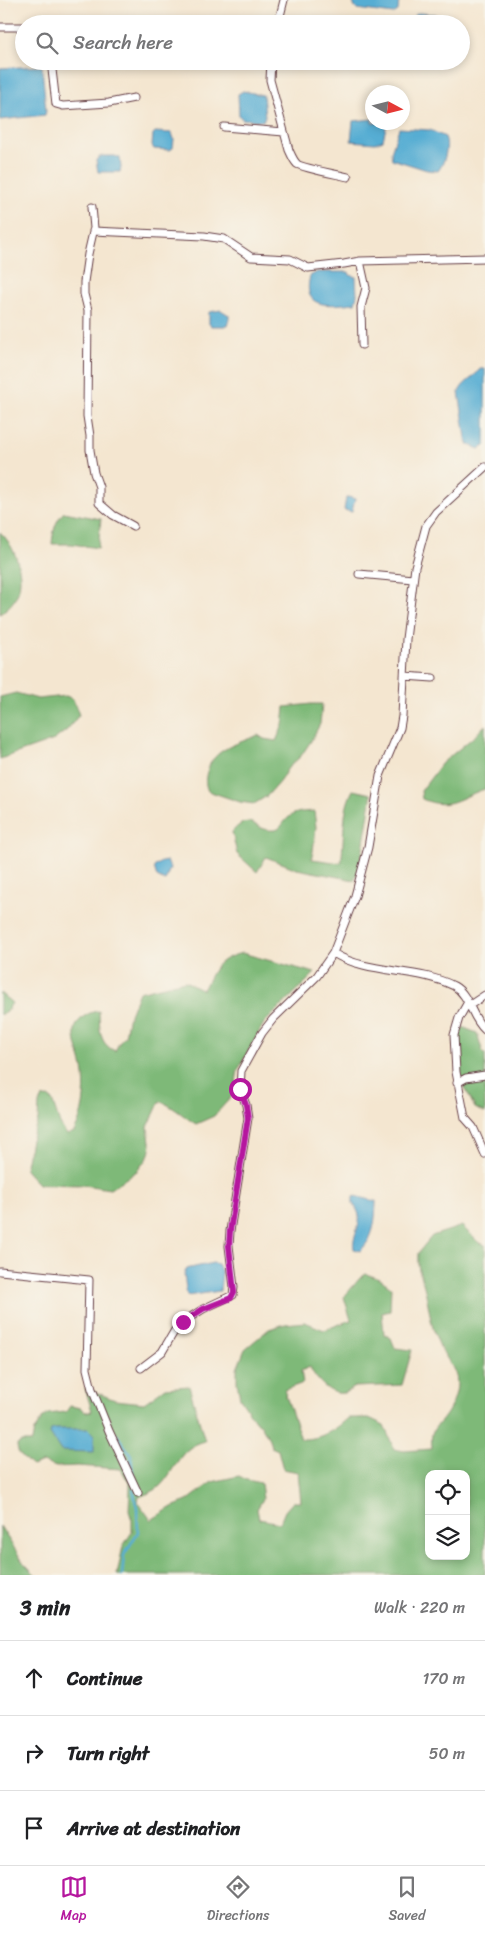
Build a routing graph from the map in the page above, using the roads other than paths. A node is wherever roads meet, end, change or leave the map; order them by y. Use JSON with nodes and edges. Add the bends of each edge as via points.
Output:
{"nodes":[{"id":1,"x":284,"y":0,"type":"edge"},
{"id":2,"x":280,"y":15,"type":"edge"},
{"id":3,"x":0,"y":27,"type":"edge"},
{"id":4,"x":15,"y":27,"type":"edge"},
{"id":5,"x":52,"y":70,"type":"edge"},
{"id":6,"x":271,"y":70,"type":"edge"},
{"id":7,"x":134,"y":98,"type":"dead end"},
{"id":8,"x":224,"y":127,"type":"dead end"},
{"id":9,"x":284,"y":132,"type":"junction"},
{"id":10,"x":348,"y":177,"type":"dead end"},
{"id":11,"x":92,"y":207,"type":"dead end"},
{"id":12,"x":93,"y":231,"type":"junction"},
{"id":13,"x":485,"y":258,"type":"edge"},
{"id":14,"x":360,"y":261,"type":"junction"},
{"id":15,"x":362,"y":345,"type":"dead end"},
{"id":16,"x":485,"y":467,"type":"edge"},
{"id":17,"x":133,"y":526,"type":"dead end"},
{"id":18,"x":359,"y":574,"type":"dead end"},
{"id":19,"x":413,"y":580,"type":"junction"},
{"id":20,"x":404,"y":676,"type":"junction"},
{"id":21,"x":433,"y":678,"type":"dead end"},
{"id":22,"x":334,"y":953,"type":"junction"},
{"id":23,"x":485,"y":995,"type":"edge"},
{"id":24,"x":469,"y":1004,"type":"junction"},
{"id":25,"x":485,"y":1030,"type":"edge"},
{"id":26,"x":485,"y":1075,"type":"edge"},
{"id":27,"x":458,"y":1082,"type":"junction"},
{"id":28,"x":485,"y":1154,"type":"edge"},
{"id":29,"x":0,"y":1271,"type":"edge"},
{"id":30,"x":141,"y":1368,"type":"dead end"},
{"id":31,"x":138,"y":1493,"type":"dead end"}],
"edges":[{"from":1,"to":2,"type":"street"},
{"from":3,"to":4,"type":"street"},
{"from":5,"to":7,"type":"street","via":[[56,104],[109,104]]},
{"from":6,"to":9,"type":"street","via":[[270,80]]},
{"from":8,"to":9,"type":"street"},
{"from":9,"to":10,"type":"street","via":[[297,164]]},
{"from":11,"to":12,"type":"street"},
{"from":12,"to":14,"type":"street","via":[[224,239],[251,257],[290,259],[308,268]]},
{"from":12,"to":17,"type":"street","via":[[84,282],[88,310],[87,416],[90,450],[99,486],[99,504]]},
{"from":13,"to":14,"type":"street"},
{"from":14,"to":15,"type":"street","via":[[366,288],[360,307]]},
{"from":16,"to":19,"type":"street","via":[[436,512],[426,526]]},
{"from":18,"to":19,"type":"street"},
{"from":19,"to":20,"type":"street"},
{"from":20,"to":21,"type":"street"},
{"from":20,"to":22,"type":"street","via":[[400,728],[380,776],[365,862]]},
{"from":22,"to":24,"type":"street","via":[[351,962],[446,983],[457,989]]},
{"from":22,"to":30,"type":"street","via":[[317,976],[262,1033],[241,1071],[240,1089],[248,1112],[230,1231],[233,1295],[183,1322],[162,1352]]},
{"from":23,"to":24,"type":"street"},
{"from":24,"to":25,"type":"street","via":[[478,1024]]},
{"from":24,"to":27,"type":"street","via":[[459,1018],[454,1036]]},
{"from":26,"to":27,"type":"street"},
{"from":27,"to":28,"type":"street","via":[[465,1118],[473,1127]]},
{"from":29,"to":31,"type":"street","via":[[89,1280],[87,1369],[109,1431]]}]}
